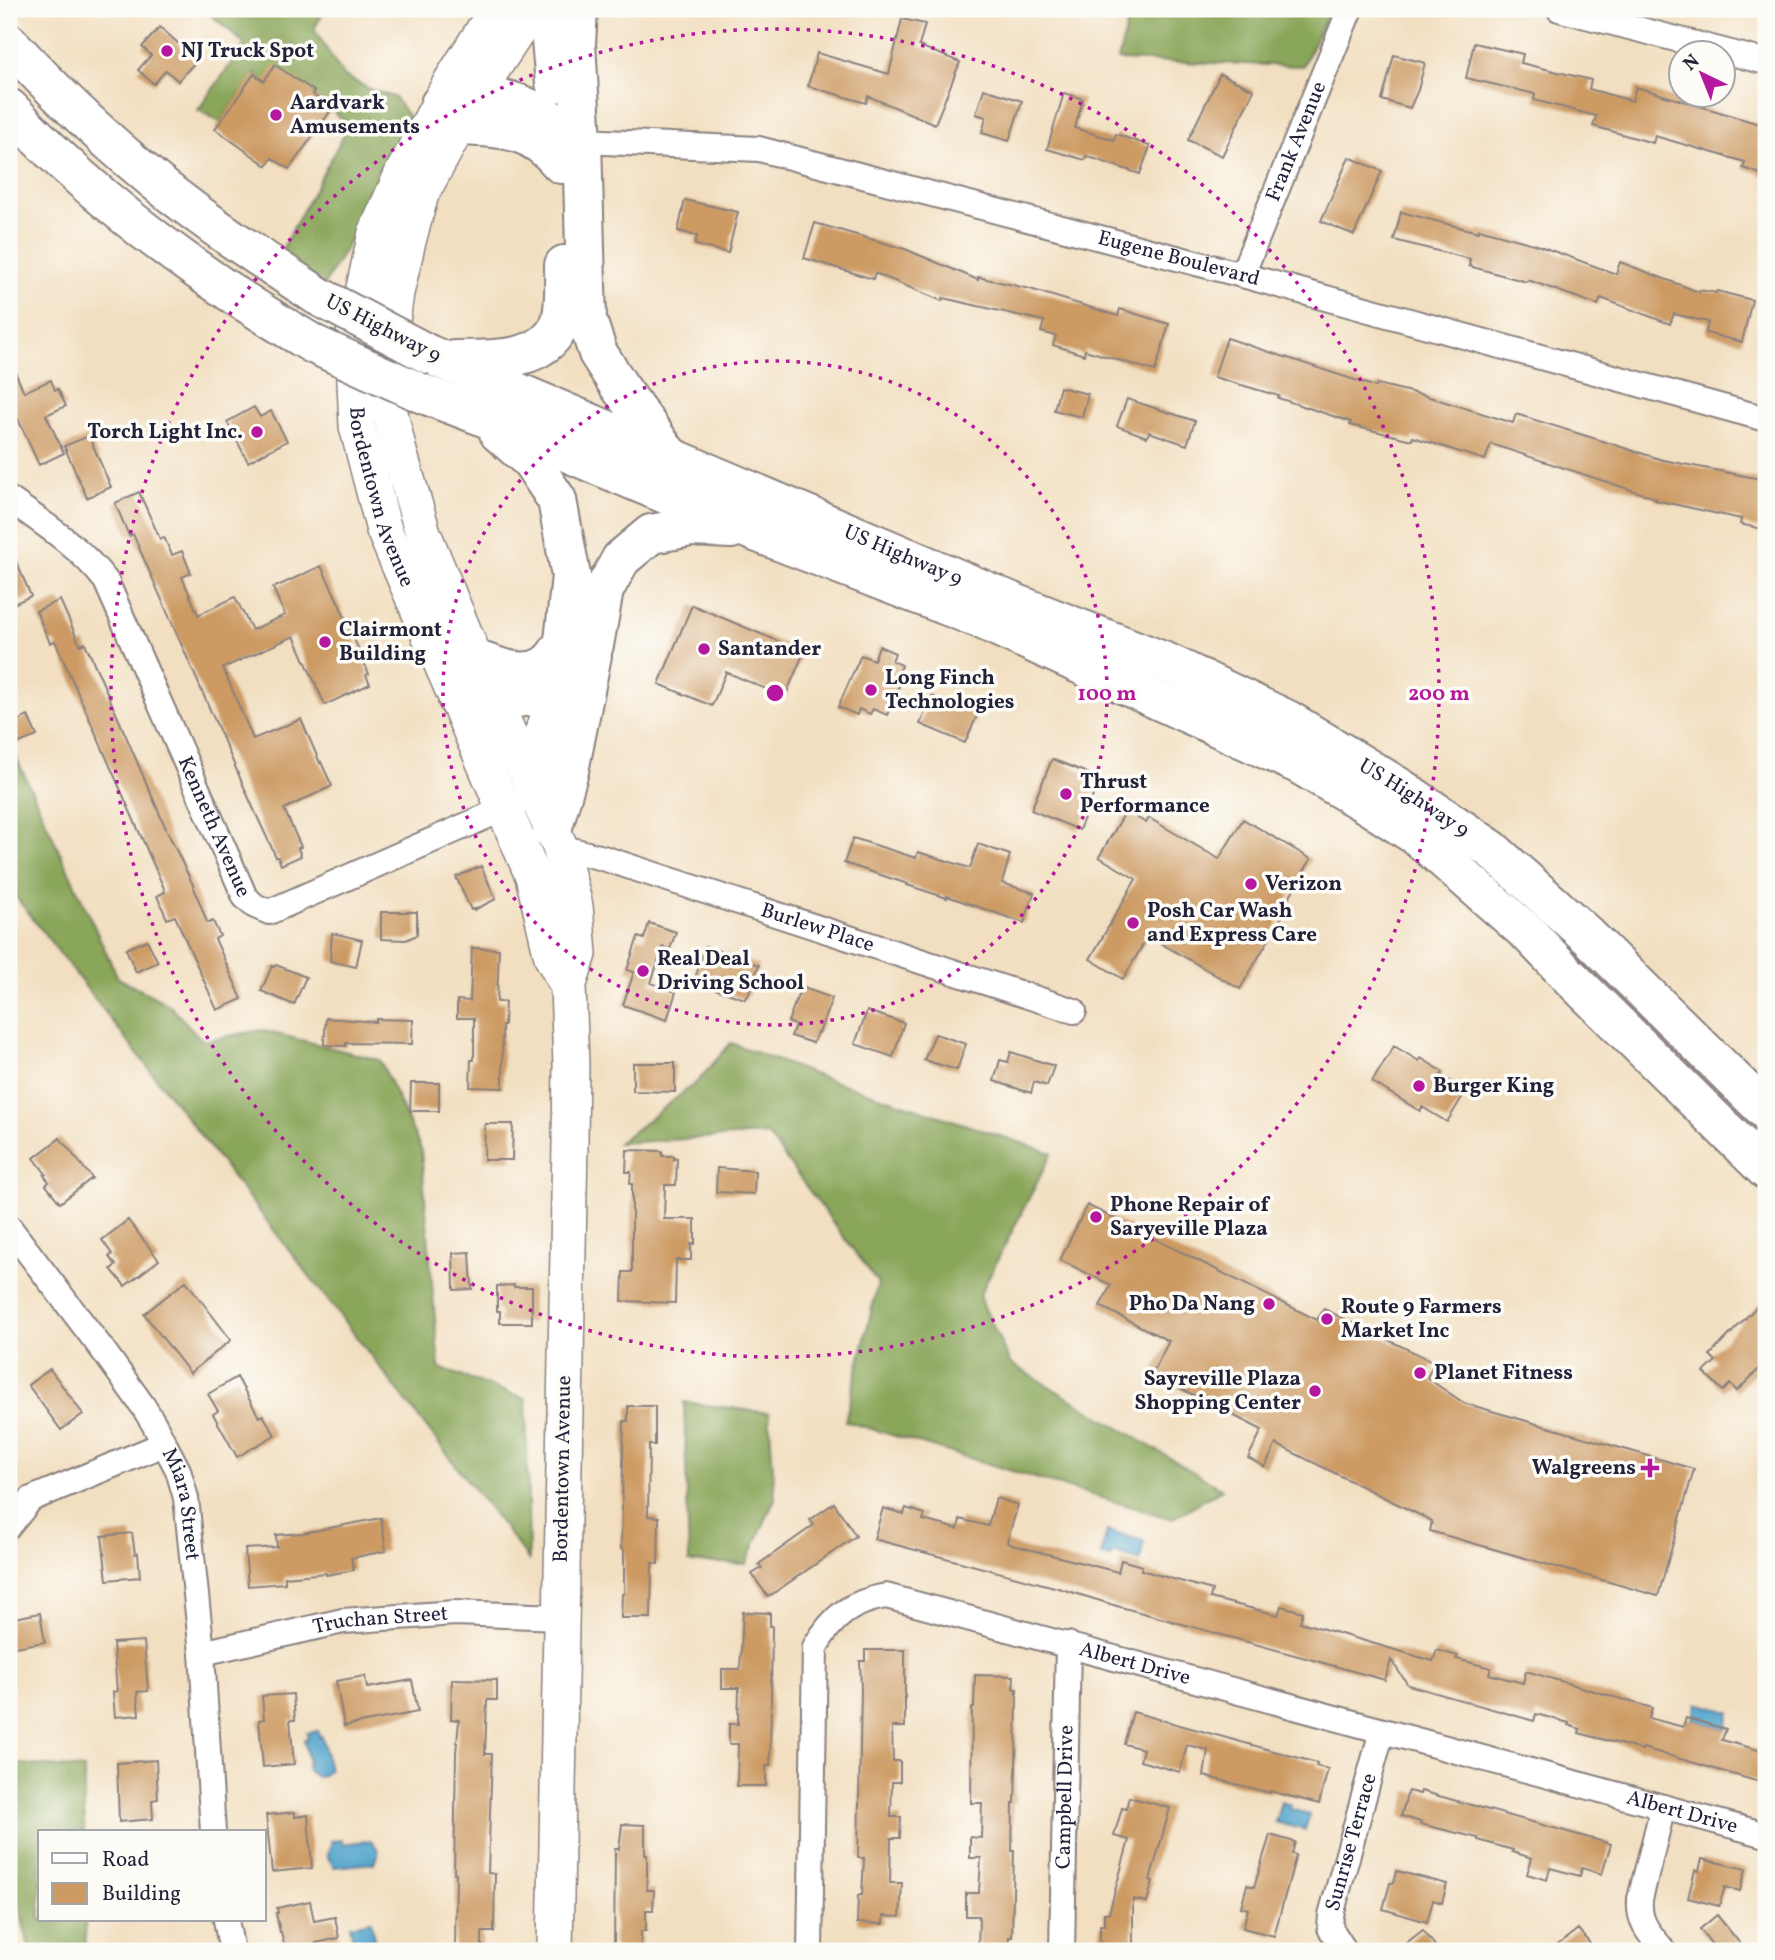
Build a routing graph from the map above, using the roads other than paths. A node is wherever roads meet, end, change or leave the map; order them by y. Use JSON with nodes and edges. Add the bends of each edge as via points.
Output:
{"nodes":[{"id":1,"x":497,"y":9,"type":"edge"},
{"id":2,"x":532,"y":9,"type":"edge"},
{"id":3,"x":548,"y":9,"type":"edge"},
{"id":4,"x":578,"y":9,"type":"edge"},
{"id":5,"x":1350,"y":9,"type":"edge"},
{"id":6,"x":1559,"y":9,"type":"edge"},
{"id":7,"x":9,"y":43,"type":"edge"},
{"id":8,"x":1766,"y":62,"type":"edge"},
{"id":9,"x":9,"y":108,"type":"edge"},
{"id":10,"x":458,"y":108,"type":"junction"},
{"id":11,"x":567,"y":143,"type":"junction"},
{"id":12,"x":1242,"y":275,"type":"junction"},
{"id":13,"x":436,"y":357,"type":"junction"},
{"id":14,"x":479,"y":415,"type":"junction"},
{"id":15,"x":1766,"y":419,"type":"edge"},
{"id":16,"x":670,"y":456,"type":"junction"},
{"id":17,"x":9,"y":499,"type":"edge"},
{"id":18,"x":750,"y":530,"type":"junction"},
{"id":19,"x":580,"y":641,"type":"junction"},
{"id":20,"x":475,"y":659,"type":"junction"},
{"id":21,"x":559,"y":688,"type":"junction"},
{"id":22,"x":476,"y":701,"type":"junction"},
{"id":23,"x":520,"y":802,"type":"junction"},
{"id":24,"x":556,"y":838,"type":"junction"},
{"id":25,"x":568,"y":987,"type":"junction"},
{"id":26,"x":1074,"y":1011,"type":"dead end"},
{"id":27,"x":1766,"y":1111,"type":"edge"},
{"id":28,"x":1766,"y":1170,"type":"edge"},
{"id":29,"x":9,"y":1227,"type":"edge"},
{"id":30,"x":164,"y":1444,"type":"junction"},
{"id":31,"x":9,"y":1526,"type":"edge"},
{"id":32,"x":560,"y":1617,"type":"junction"},
{"id":33,"x":1068,"y":1644,"type":"junction"},
{"id":34,"x":202,"y":1653,"type":"junction"},
{"id":35,"x":1382,"y":1731,"type":"junction"},
{"id":36,"x":1663,"y":1807,"type":"junction"},
{"id":37,"x":213,"y":1830,"type":"edge"},
{"id":38,"x":1766,"y":1835,"type":"edge"},
{"id":39,"x":226,"y":1922,"type":"edge"},
{"id":40,"x":232,"y":1951,"type":"edge"},
{"id":41,"x":555,"y":1951,"type":"edge"},
{"id":42,"x":810,"y":1951,"type":"edge"},
{"id":43,"x":1062,"y":1951,"type":"edge"},
{"id":44,"x":1345,"y":1951,"type":"edge"},
{"id":45,"x":1664,"y":1951,"type":"edge"}],
"edges":[{"from":1,"to":10,"type":"street","name":"Bordentown Avenue","via":[[452,80]]},
{"from":2,"to":10,"type":"street","name":"Bordentown Avenue"},
{"from":3,"to":11,"type":"highway"},
{"from":4,"to":11,"type":"highway"},
{"from":5,"to":12,"type":"street","name":"Frank Avenue"},
{"from":6,"to":8,"type":"street"},
{"from":7,"to":13,"type":"highway","name":"US Highway 9","bridge":true,"via":[[136,166],[218,228],[318,296]]},
{"from":9,"to":14,"type":"highway","name":"US Highway 9","bridge":true,"via":[[142,229],[234,295],[313,344]]},
{"from":10,"to":11,"type":"highway","via":[[548,148]]},
{"from":10,"to":20,"type":"street","name":"Bordentown Avenue","via":[[421,194],[396,293],[388,351],[390,413],[399,452],[423,533]]},
{"from":10,"to":22,"type":"street","name":"Bordentown Avenue","via":[[402,174],[376,233],[353,339],[357,426],[384,530],[425,629]]},
{"from":11,"to":12,"type":"street","name":"Eugene Boulevard","via":[[759,149]]},
{"from":11,"to":13,"type":"highway","via":[[564,297],[559,326],[545,344],[525,355]]},
{"from":11,"to":16,"type":"highway","via":[[587,320],[598,353]]},
{"from":12,"to":15,"type":"street","name":"Eugene Boulevard"},
{"from":13,"to":16,"type":"highway","name":"US Highway 9"},
{"from":14,"to":18,"type":"highway","name":"US Highway 9"},
{"from":14,"to":19,"type":"highway","via":[[531,461],[557,500]]},
{"from":16,"to":27,"type":"highway","name":"US Highway 9","via":[[1168,663],[1288,720],[1491,849],[1588,936]]},
{"from":17,"to":23,"type":"street","name":"Kenneth Avenue","via":[[72,544],[106,581],[245,897],[256,906],[269,912]]},
{"from":18,"to":19,"type":"highway","via":[[691,527],[651,534],[621,559]]},
{"from":18,"to":28,"type":"highway","name":"US Highway 9","via":[[978,618],[1298,764],[1371,807],[1418,837],[1530,935]]},
{"from":19,"to":20,"type":"highway","via":[[528,672],[505,670]]},
{"from":19,"to":21,"type":"highway"},
{"from":19,"to":24,"type":"highway","via":[[569,771]]},
{"from":20,"to":22,"type":"street","name":"Bordentown Avenue"},
{"from":21,"to":22,"type":"highway","via":[[540,695]]},
{"from":21,"to":23,"type":"highway"},
{"from":22,"to":23,"type":"street","name":"Bordentown Avenue"},
{"from":23,"to":24,"type":"street","name":"Bordentown Avenue"},
{"from":23,"to":25,"type":"street","name":"Bordentown Avenue","via":[[552,957]]},
{"from":24,"to":25,"type":"street","name":"Bordentown Avenue","via":[[575,906],[579,954]]},
{"from":24,"to":26,"type":"street","name":"Burlew Place","via":[[603,858]]},
{"from":25,"to":32,"type":"street","name":"Bordentown Avenue","via":[[571,1064]]},
{"from":29,"to":30,"type":"street","name":"Miara Street","via":[[128,1384]]},
{"from":30,"to":31,"type":"street","via":[[31,1499]]},
{"from":30,"to":34,"type":"street","name":"Miara Street","via":[[186,1499]]},
{"from":32,"to":34,"type":"street","name":"Truchan Street","via":[[456,1613],[344,1621]]},
{"from":32,"to":41,"type":"street","name":"Bordentown Avenue"},
{"from":33,"to":35,"type":"street","name":"Albert Drive"},
{"from":33,"to":42,"type":"street","name":"Albert Drive","via":[[886,1596],[855,1604],[823,1633],[815,1647]]},
{"from":33,"to":43,"type":"street","name":"Campbell Drive"},
{"from":34,"to":37,"type":"street","name":"Miara Street"},
{"from":35,"to":36,"type":"street","name":"Albert Drive"},
{"from":35,"to":44,"type":"street","name":"Sunrise Terrace","via":[[1331,1916],[1331,1928]]},
{"from":36,"to":38,"type":"street","name":"Albert Drive"},
{"from":36,"to":45,"type":"street","via":[[1638,1914]]},
{"from":39,"to":40,"type":"street"}]}
